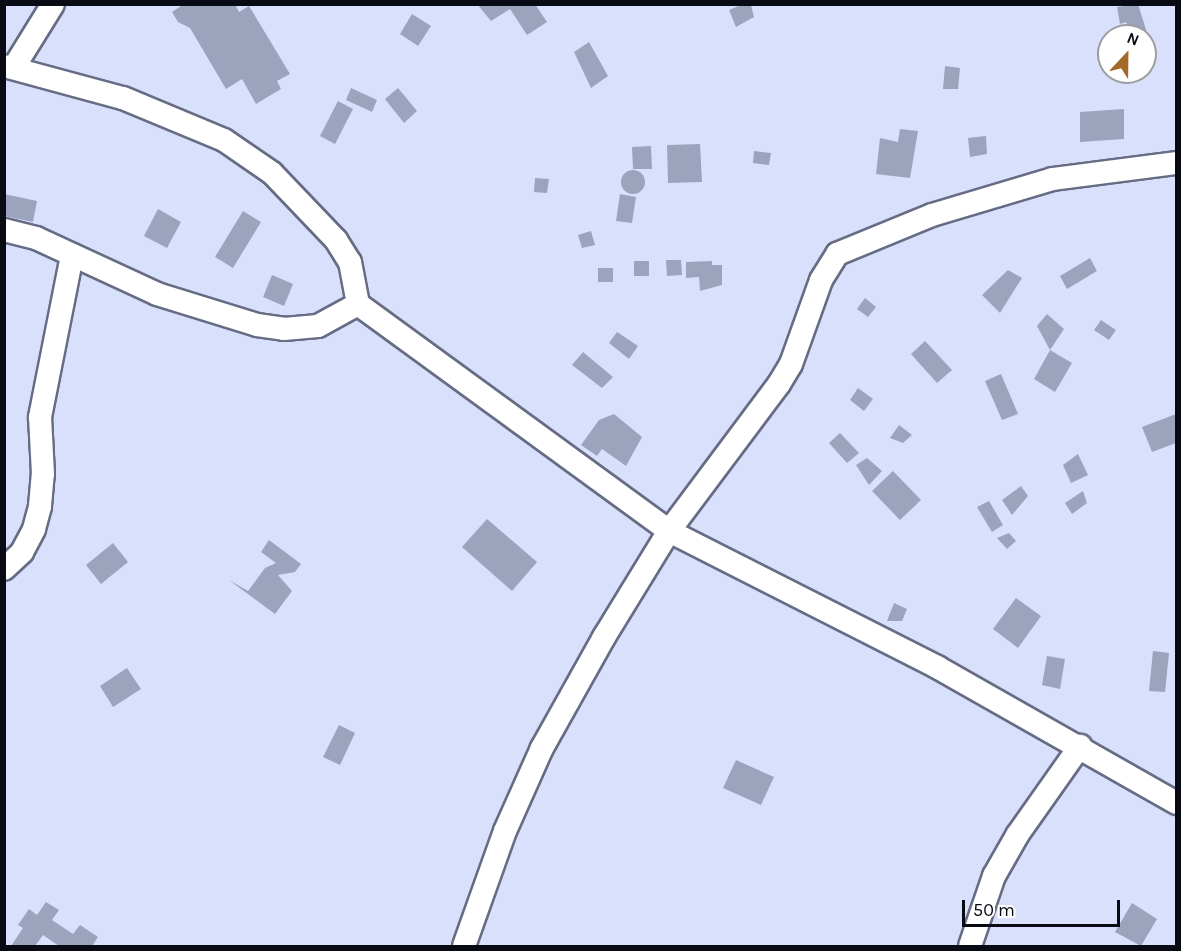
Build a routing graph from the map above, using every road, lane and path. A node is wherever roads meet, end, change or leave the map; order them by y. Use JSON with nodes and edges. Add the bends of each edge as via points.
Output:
{"nodes":[{"id":1,"x":53,"y":4,"type":"edge"},
{"id":2,"x":9,"y":67,"type":"edge"},
{"id":3,"x":1176,"y":163,"type":"edge"},
{"id":4,"x":4,"y":230,"type":"edge"},
{"id":5,"x":72,"y":255,"type":"junction"},
{"id":6,"x":358,"y":304,"type":"junction"},
{"id":7,"x":669,"y":531,"type":"junction"},
{"id":8,"x":4,"y":569,"type":"edge"},
{"id":9,"x":1080,"y":746,"type":"junction"},
{"id":10,"x":1176,"y":803,"type":"edge"},
{"id":11,"x":464,"y":946,"type":"edge"},
{"id":12,"x":970,"y":946,"type":"edge"}],
"edges":[{"from":1,"to":2,"type":"street"},
{"from":2,"to":6,"type":"street","via":[[123,98],[224,140],[272,173],[336,240],[350,262]]},
{"from":3,"to":7,"type":"street","via":[[1053,179],[932,215],[837,254],[821,280],[791,364],[779,384]]},
{"from":4,"to":5,"type":"street","via":[[36,238]]},
{"from":5,"to":6,"type":"street","via":[[157,294],[257,326],[318,326]]},
{"from":5,"to":8,"type":"street","via":[[40,417],[40,506],[22,552]]},
{"from":6,"to":7,"type":"street"},
{"from":7,"to":9,"type":"street","via":[[937,667]]},
{"from":7,"to":11,"type":"street","via":[[603,637],[542,748],[505,831]]},
{"from":9,"to":10,"type":"street"},
{"from":9,"to":12,"type":"street","via":[[999,868]]}]}
